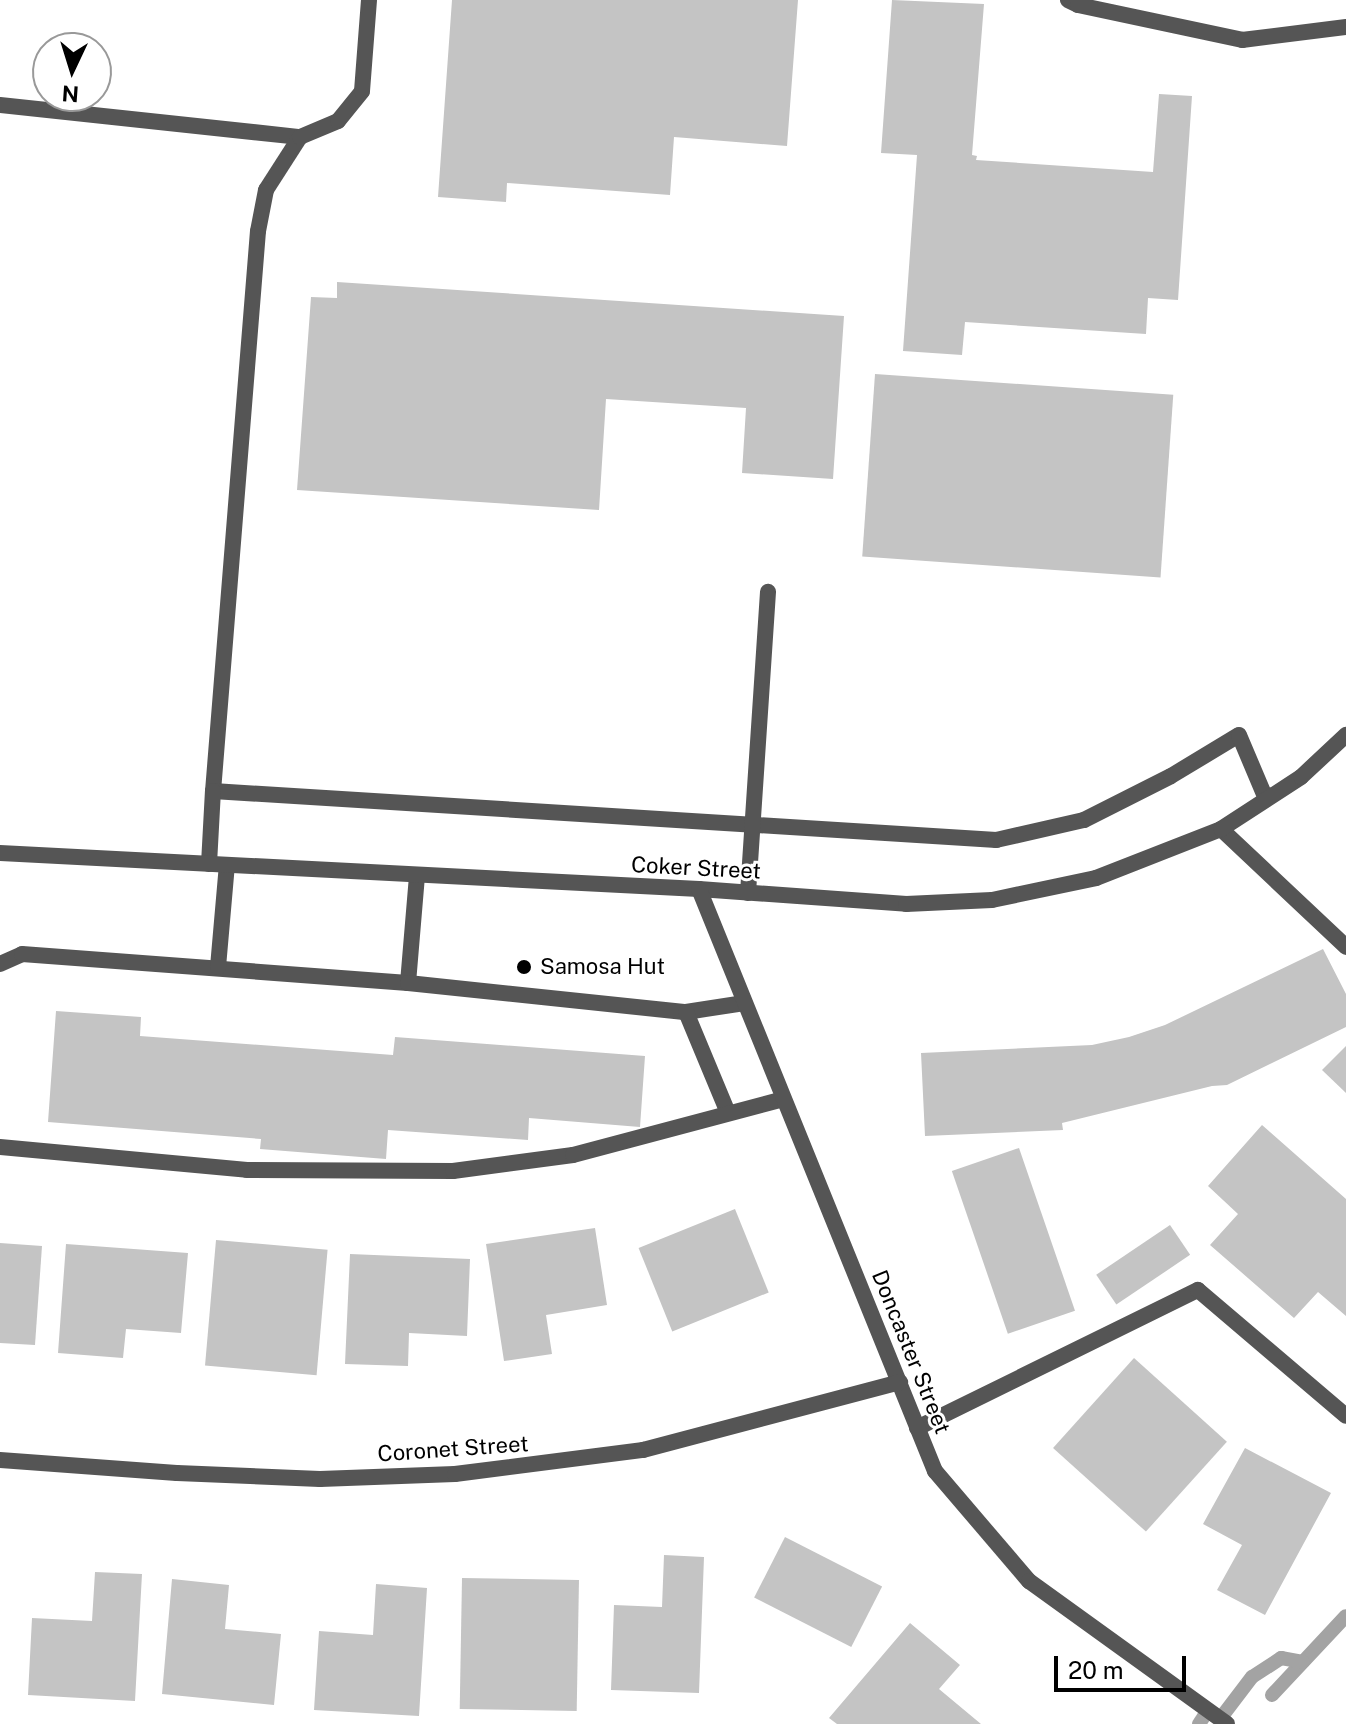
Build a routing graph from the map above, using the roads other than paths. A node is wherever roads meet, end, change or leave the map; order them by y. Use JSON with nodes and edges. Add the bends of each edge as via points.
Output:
{"nodes":[{"id":1,"x":369,"y":0,"type":"edge"},
{"id":2,"x":1068,"y":0,"type":"edge"},
{"id":3,"x":1346,"y":27,"type":"edge"},
{"id":4,"x":0,"y":105,"type":"edge"},
{"id":5,"x":300,"y":137,"type":"junction"},
{"id":6,"x":768,"y":592,"type":"dead end"},
{"id":7,"x":1346,"y":735,"type":"edge"},
{"id":8,"x":213,"y":791,"type":"junction"},
{"id":9,"x":1266,"y":799,"type":"junction"},
{"id":10,"x":752,"y":825,"type":"junction"},
{"id":11,"x":1221,"y":829,"type":"junction"},
{"id":12,"x":0,"y":853,"type":"edge"},
{"id":13,"x":209,"y":864,"type":"junction"},
{"id":14,"x":227,"y":865,"type":"junction"},
{"id":15,"x":417,"y":875,"type":"junction"},
{"id":16,"x":699,"y":889,"type":"junction"},
{"id":17,"x":748,"y":893,"type":"junction"},
{"id":18,"x":1346,"y":947,"type":"edge"},
{"id":19,"x":0,"y":964,"type":"edge"},
{"id":20,"x":218,"y":967,"type":"junction"},
{"id":21,"x":408,"y":983,"type":"junction"},
{"id":22,"x":744,"y":1003,"type":"junction"},
{"id":23,"x":686,"y":1012,"type":"junction"},
{"id":24,"x":783,"y":1099,"type":"junction"},
{"id":25,"x":728,"y":1113,"type":"junction"},
{"id":26,"x":0,"y":1147,"type":"edge"},
{"id":27,"x":900,"y":1382,"type":"junction"},
{"id":28,"x":1346,"y":1416,"type":"edge"},
{"id":29,"x":917,"y":1428,"type":"junction"},
{"id":30,"x":0,"y":1460,"type":"edge"},
{"id":31,"x":1227,"y":1724,"type":"edge"}],
"edges":[{"from":1,"to":5,"type":"street","via":[[362,91],[338,121]]},
{"from":2,"to":3,"type":"street","via":[[1242,40]]},
{"from":4,"to":5,"type":"street"},
{"from":5,"to":8,"type":"street","via":[[266,190],[258,231]]},
{"from":6,"to":10,"type":"street"},
{"from":7,"to":9,"type":"street","name":"Coker Street","via":[[1301,777]]},
{"from":8,"to":10,"type":"street"},
{"from":8,"to":13,"type":"street"},
{"from":9,"to":10,"type":"street","via":[[1239,735],[1084,820],[996,840]]},
{"from":9,"to":11,"type":"street","name":"Coker Street"},
{"from":10,"to":17,"type":"street"},
{"from":11,"to":17,"type":"street","name":"Coker Street","via":[[1096,878],[992,900],[906,904]]},
{"from":11,"to":18,"type":"street"},
{"from":12,"to":13,"type":"street","name":"Coker Street"},
{"from":13,"to":14,"type":"street","name":"Coker Street"},
{"from":14,"to":15,"type":"street","name":"Coker Street"},
{"from":14,"to":20,"type":"street"},
{"from":15,"to":16,"type":"street","name":"Coker Street"},
{"from":15,"to":21,"type":"street"},
{"from":16,"to":17,"type":"street","name":"Coker Street"},
{"from":16,"to":22,"type":"street","name":"Doncaster Street"},
{"from":19,"to":20,"type":"street","via":[[22,954]]},
{"from":20,"to":21,"type":"street"},
{"from":21,"to":23,"type":"street"},
{"from":22,"to":23,"type":"street"},
{"from":22,"to":24,"type":"street","name":"Doncaster Street"},
{"from":23,"to":25,"type":"street"},
{"from":24,"to":25,"type":"street"},
{"from":24,"to":27,"type":"street","name":"Doncaster Street"},
{"from":25,"to":26,"type":"street","via":[[573,1155],[453,1171],[247,1170]]},
{"from":27,"to":29,"type":"street","name":"Doncaster Street"},
{"from":27,"to":30,"type":"street","name":"Coronet Street","via":[[643,1450],[455,1474],[306,1478]]},
{"from":28,"to":29,"type":"street","via":[[1198,1290]]},
{"from":29,"to":31,"type":"street","name":"Doncaster Street","via":[[935,1471],[1029,1581]]}]}
